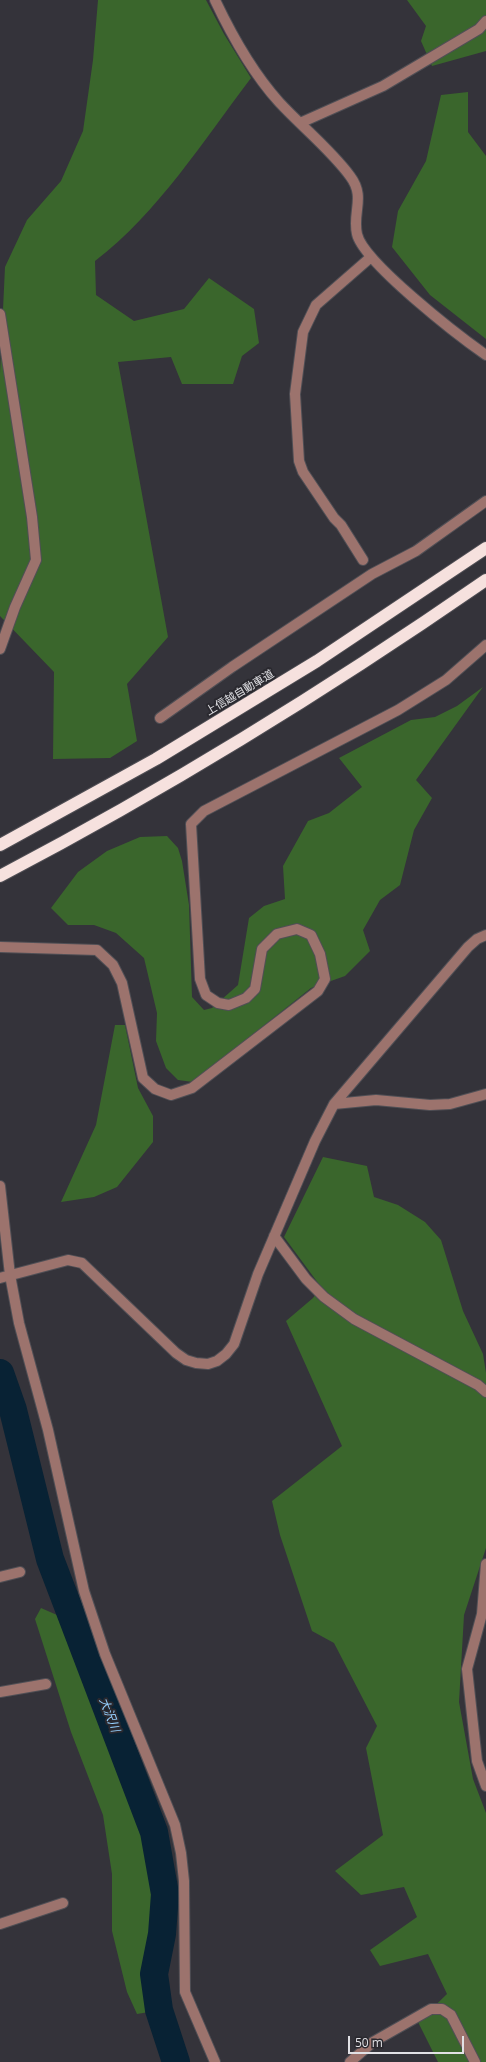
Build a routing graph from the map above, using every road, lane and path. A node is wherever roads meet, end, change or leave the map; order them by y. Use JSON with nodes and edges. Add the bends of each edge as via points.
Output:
{"nodes":[{"id":1,"x":215,"y":0,"type":"edge"},
{"id":2,"x":486,"y":21,"type":"edge"},
{"id":3,"x":300,"y":123,"type":"junction"},
{"id":4,"x":371,"y":257,"type":"junction"},
{"id":5,"x":0,"y":314,"type":"edge"},
{"id":6,"x":486,"y":355,"type":"edge"},
{"id":7,"x":486,"y":501,"type":"edge"},
{"id":8,"x":486,"y":548,"type":"edge"},
{"id":9,"x":363,"y":560,"type":"dead end"},
{"id":10,"x":486,"y":580,"type":"edge"},
{"id":11,"x":486,"y":645,"type":"edge"},
{"id":12,"x":0,"y":649,"type":"edge"},
{"id":13,"x":160,"y":718,"type":"dead end"},
{"id":14,"x":0,"y":845,"type":"edge"},
{"id":15,"x":0,"y":876,"type":"edge"},
{"id":16,"x":486,"y":935,"type":"edge"},
{"id":17,"x":0,"y":947,"type":"edge"},
{"id":18,"x":486,"y":1094,"type":"edge"},
{"id":19,"x":334,"y":1104,"type":"junction"},
{"id":20,"x":0,"y":1186,"type":"edge"},
{"id":21,"x":274,"y":1236,"type":"junction"},
{"id":22,"x":5,"y":1277,"type":"edge"},
{"id":23,"x":486,"y":1392,"type":"edge"},
{"id":24,"x":486,"y":1564,"type":"edge"},
{"id":25,"x":20,"y":1572,"type":"dead end"},
{"id":26,"x":0,"y":1577,"type":"edge"},
{"id":27,"x":46,"y":1684,"type":"dead end"},
{"id":28,"x":0,"y":1692,"type":"edge"},
{"id":29,"x":486,"y":1786,"type":"edge"},
{"id":30,"x":63,"y":1903,"type":"dead end"},
{"id":31,"x":0,"y":1924,"type":"edge"},
{"id":32,"x":215,"y":2062,"type":"edge"},
{"id":33,"x":350,"y":2062,"type":"edge"},
{"id":34,"x":475,"y":2062,"type":"edge"}],
"edges":[{"from":1,"to":3,"type":"street","via":[[228,28],[252,67]]},
{"from":2,"to":3,"type":"street","via":[[479,29],[383,86]]},
{"from":3,"to":4,"type":"street","via":[[356,184],[359,198],[357,234],[363,248]]},
{"from":4,"to":6,"type":"street","via":[[379,267]]},
{"from":4,"to":9,"type":"street","via":[[316,305],[303,332],[295,394],[299,461],[303,472]]},
{"from":5,"to":12,"type":"street","via":[[32,517],[36,560]]},
{"from":7,"to":13,"type":"street","via":[[416,552],[372,574]]},
{"from":8,"to":14,"type":"highway","name":"上信越自動車道","via":[[317,661],[156,759]]},
{"from":10,"to":15,"type":"highway","via":[[416,629],[248,735]]},
{"from":11,"to":17,"type":"street","via":[[446,680],[398,710],[204,811],[191,824],[200,979],[206,995],[218,1003],[229,1005],[246,998],[255,989],[262,949],[277,934],[297,929],[311,935],[320,954],[325,979],[318,991],[192,1088],[170,1095],[155,1089],[143,1078],[122,983],[113,966],[97,950]]},
{"from":16,"to":19,"type":"street","via":[[468,947]]},
{"from":18,"to":19,"type":"street","via":[[450,1104],[430,1105],[376,1100]]},
{"from":19,"to":21,"type":"street"},
{"from":20,"to":22,"type":"street"},
{"from":21,"to":22,"type":"street","via":[[234,1344],[217,1361],[208,1364],[191,1361],[176,1353],[82,1263],[68,1260]]},
{"from":21,"to":23,"type":"street","via":[[306,1279],[324,1297],[354,1319],[478,1385]]},
{"from":22,"to":32,"type":"street","via":[[48,1430],[84,1591],[105,1654],[175,1825],[184,1881],[185,1992]]},
{"from":24,"to":29,"type":"street","via":[[482,1614],[467,1669],[477,1761]]},
{"from":25,"to":26,"type":"street"},
{"from":27,"to":28,"type":"street"},
{"from":30,"to":31,"type":"street"},
{"from":33,"to":34,"type":"street","via":[[374,2042],[431,2009],[442,2010],[451,2015]]}]}
